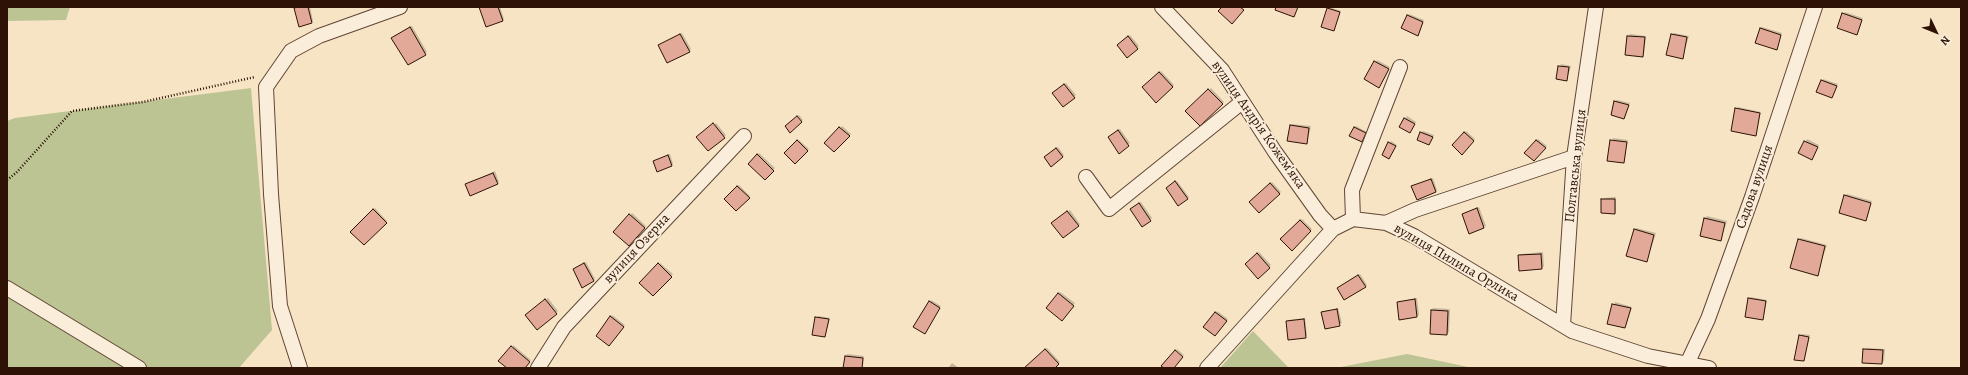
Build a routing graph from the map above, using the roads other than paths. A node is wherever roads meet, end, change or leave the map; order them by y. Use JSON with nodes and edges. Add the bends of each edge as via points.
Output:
{"nodes":[{"id":1,"x":400,"y":7,"type":"edge"},
{"id":2,"x":1162,"y":7,"type":"edge"},
{"id":3,"x":1596,"y":7,"type":"edge"},
{"id":4,"x":1815,"y":7,"type":"edge"},
{"id":5,"x":1400,"y":67,"type":"dead end"},
{"id":6,"x":1242,"y":102,"type":"junction"},
{"id":7,"x":744,"y":136,"type":"dead end"},
{"id":8,"x":1574,"y":157,"type":"junction"},
{"id":9,"x":1086,"y":177,"type":"dead end"},
{"id":10,"x":1353,"y":219,"type":"junction"},
{"id":11,"x":1386,"y":222,"type":"junction"},
{"id":12,"x":1333,"y":229,"type":"junction"},
{"id":13,"x":7,"y":288,"type":"edge"},
{"id":14,"x":1563,"y":325,"type":"junction"},
{"id":15,"x":1687,"y":364,"type":"junction"},
{"id":16,"x":139,"y":368,"type":"edge"},
{"id":17,"x":300,"y":368,"type":"edge"},
{"id":18,"x":538,"y":368,"type":"edge"},
{"id":19,"x":1207,"y":368,"type":"edge"},
{"id":20,"x":1709,"y":368,"type":"edge"}],
"edges":[{"from":1,"to":17,"type":"street","via":[[319,36],[291,51],[266,87],[280,306]]},
{"from":2,"to":6,"type":"street","name":"вулиця Андрія Кожем'яка","via":[[1222,70]]},
{"from":3,"to":8,"type":"street","name":"Полтавська вулиця"},
{"from":4,"to":15,"type":"street","name":"Садова вулиця","via":[[1752,197],[1708,319]]},
{"from":5,"to":10,"type":"street","via":[[1352,190]]},
{"from":6,"to":9,"type":"street","via":[[1109,209]]},
{"from":6,"to":12,"type":"street","name":"вулиця Андрія Кожем'яка","via":[[1274,152]]},
{"from":7,"to":18,"type":"street","name":"вулиця Озерна","via":[[564,327]]},
{"from":8,"to":11,"type":"street"},
{"from":8,"to":14,"type":"street","name":"Полтавська вулиця"},
{"from":10,"to":11,"type":"street","name":"вулиця Пилипа Орлика"},
{"from":10,"to":12,"type":"street"},
{"from":11,"to":14,"type":"street","name":"вулиця Пилипа Орлика"},
{"from":12,"to":19,"type":"street"},
{"from":13,"to":16,"type":"street"},
{"from":14,"to":15,"type":"street","name":"вулиця Пилипа Орлика","via":[[1572,331],[1648,356]]},
{"from":15,"to":20,"type":"street","name":"вулиця Пилипа Орлика"}]}
